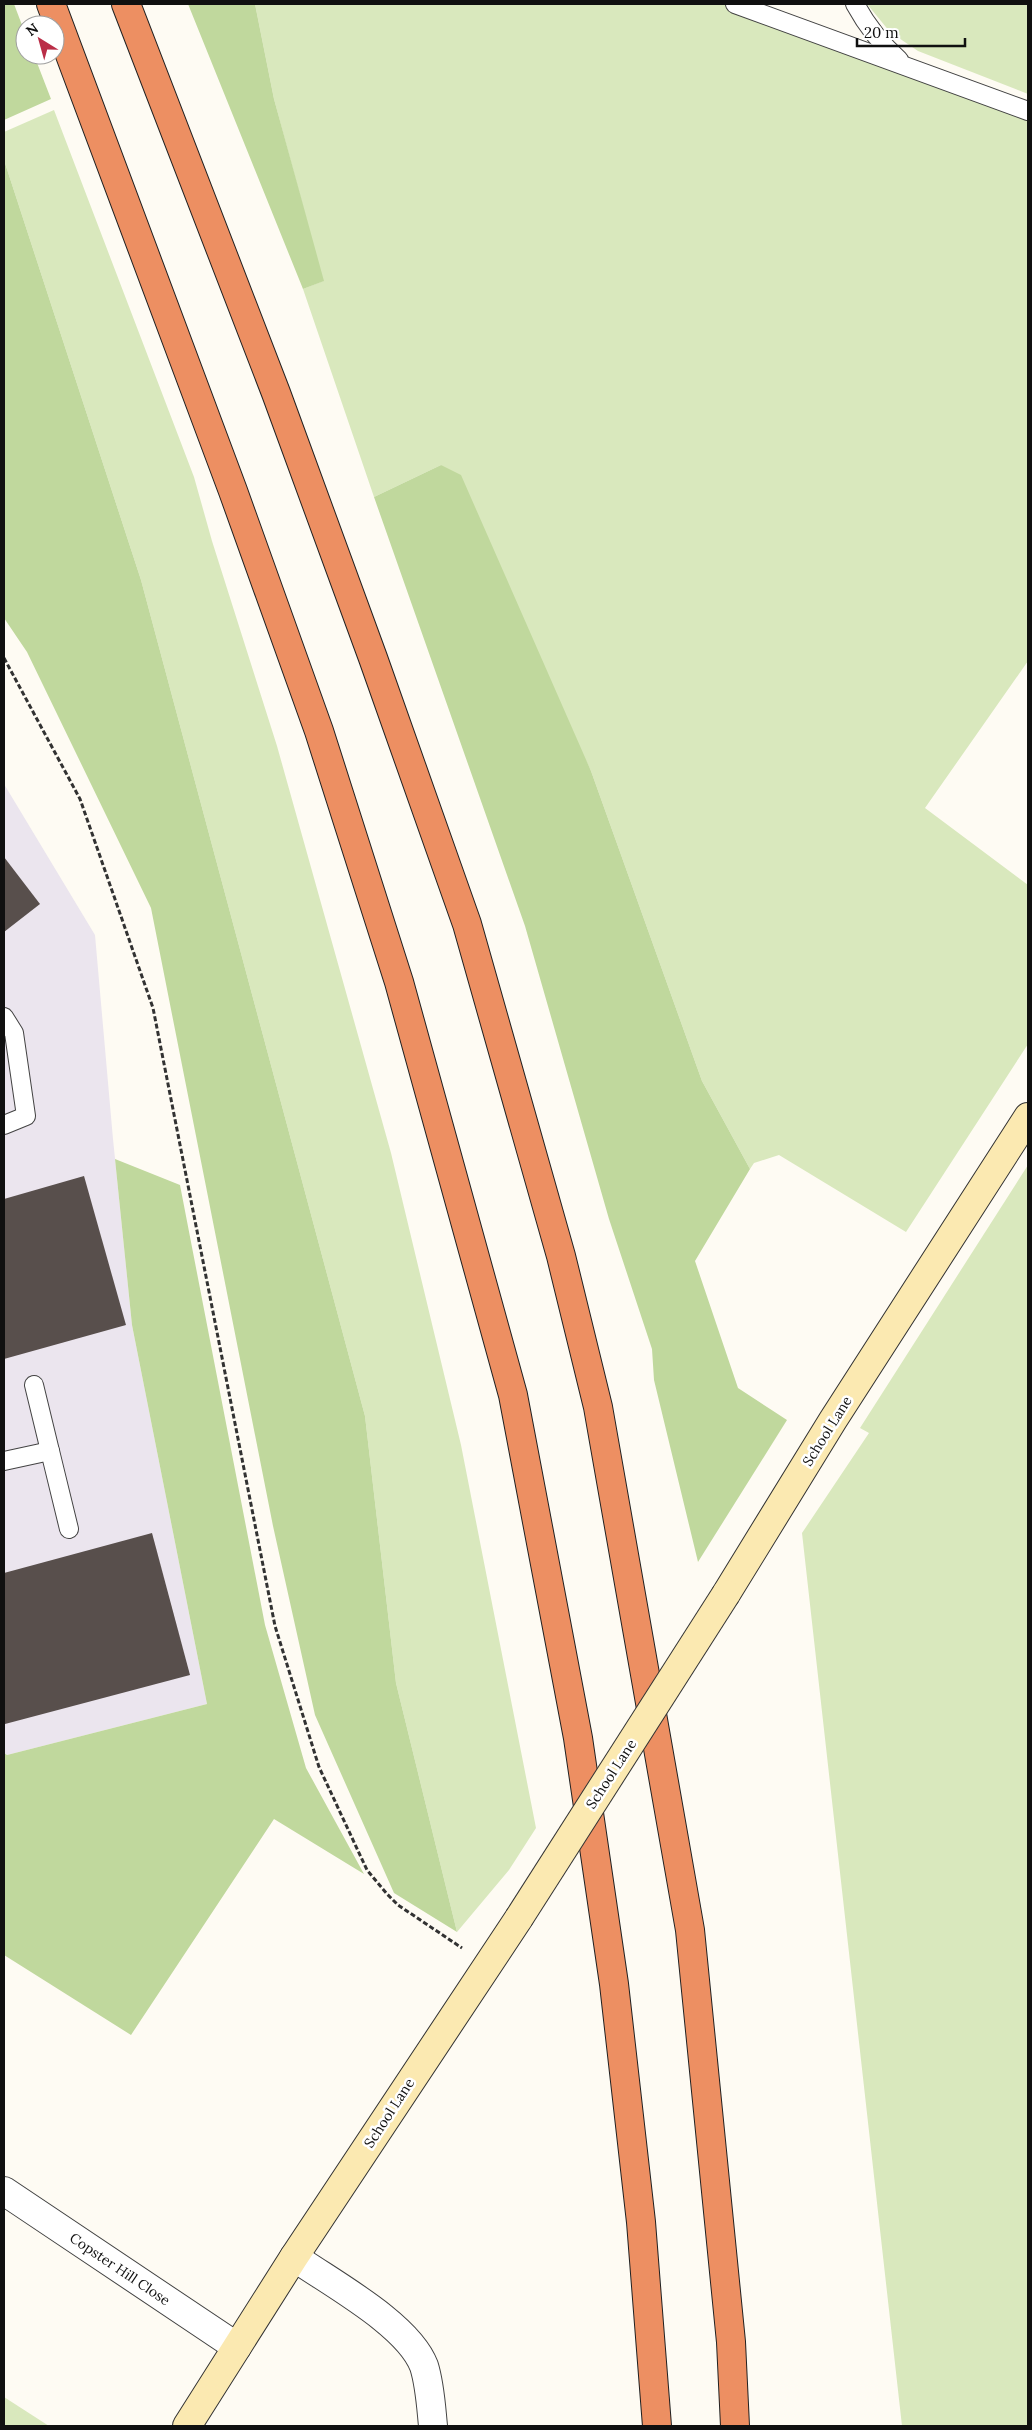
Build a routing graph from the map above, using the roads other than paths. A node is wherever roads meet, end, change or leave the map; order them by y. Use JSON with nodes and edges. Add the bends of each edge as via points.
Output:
{"nodes":[{"id":1,"x":51,"y":4,"type":"edge"},
{"id":2,"x":126,"y":4,"type":"edge"},
{"id":3,"x":735,"y":4,"type":"edge"},
{"id":4,"x":855,"y":4,"type":"edge"},
{"id":5,"x":906,"y":66,"type":"junction"},
{"id":6,"x":1028,"y":111,"type":"edge"},
{"id":7,"x":4,"y":1017,"type":"edge"},
{"id":8,"x":1028,"y":1117,"type":"edge"},
{"id":9,"x":4,"y":1125,"type":"edge"},
{"id":10,"x":34,"y":1385,"type":"dead end"},
{"id":11,"x":50,"y":1451,"type":"junction"},
{"id":12,"x":4,"y":1461,"type":"edge"},
{"id":13,"x":69,"y":1529,"type":"dead end"},
{"id":14,"x":4,"y":2191,"type":"edge"},
{"id":15,"x":294,"y":2257,"type":"junction"},
{"id":16,"x":237,"y":2348,"type":"junction"},
{"id":17,"x":187,"y":2426,"type":"edge"},
{"id":18,"x":433,"y":2426,"type":"edge"},
{"id":19,"x":657,"y":2426,"type":"edge"},
{"id":20,"x":735,"y":2426,"type":"edge"}],
"edges":[{"from":1,"to":19,"type":"highway","via":[[319,731],[399,982],[512,1395],[578,1738],[612,1974],[641,2222]]},
{"from":2,"to":20,"type":"highway","via":[[276,393],[374,658],[467,924],[561,1256],[598,1406],[690,1930],[731,2342]]},
{"from":3,"to":5,"type":"lane"},
{"from":4,"to":5,"type":"lane","via":[[882,45]]},
{"from":5,"to":6,"type":"lane"},
{"from":7,"to":9,"type":"lane","via":[[14,1033],[26,1116]]},
{"from":8,"to":15,"type":"main road","name":"School Lane","bridge":true,"via":[[519,1918]]},
{"from":10,"to":11,"type":"lane"},
{"from":11,"to":12,"type":"lane"},
{"from":11,"to":13,"type":"lane"},
{"from":14,"to":16,"type":"street","name":"Copster Hill Close"},
{"from":15,"to":16,"type":"main road","name":"School Lane"},
{"from":15,"to":18,"type":"street","via":[[385,2319],[409,2342],[428,2379]]},
{"from":16,"to":17,"type":"main road","name":"School Lane"}]}
